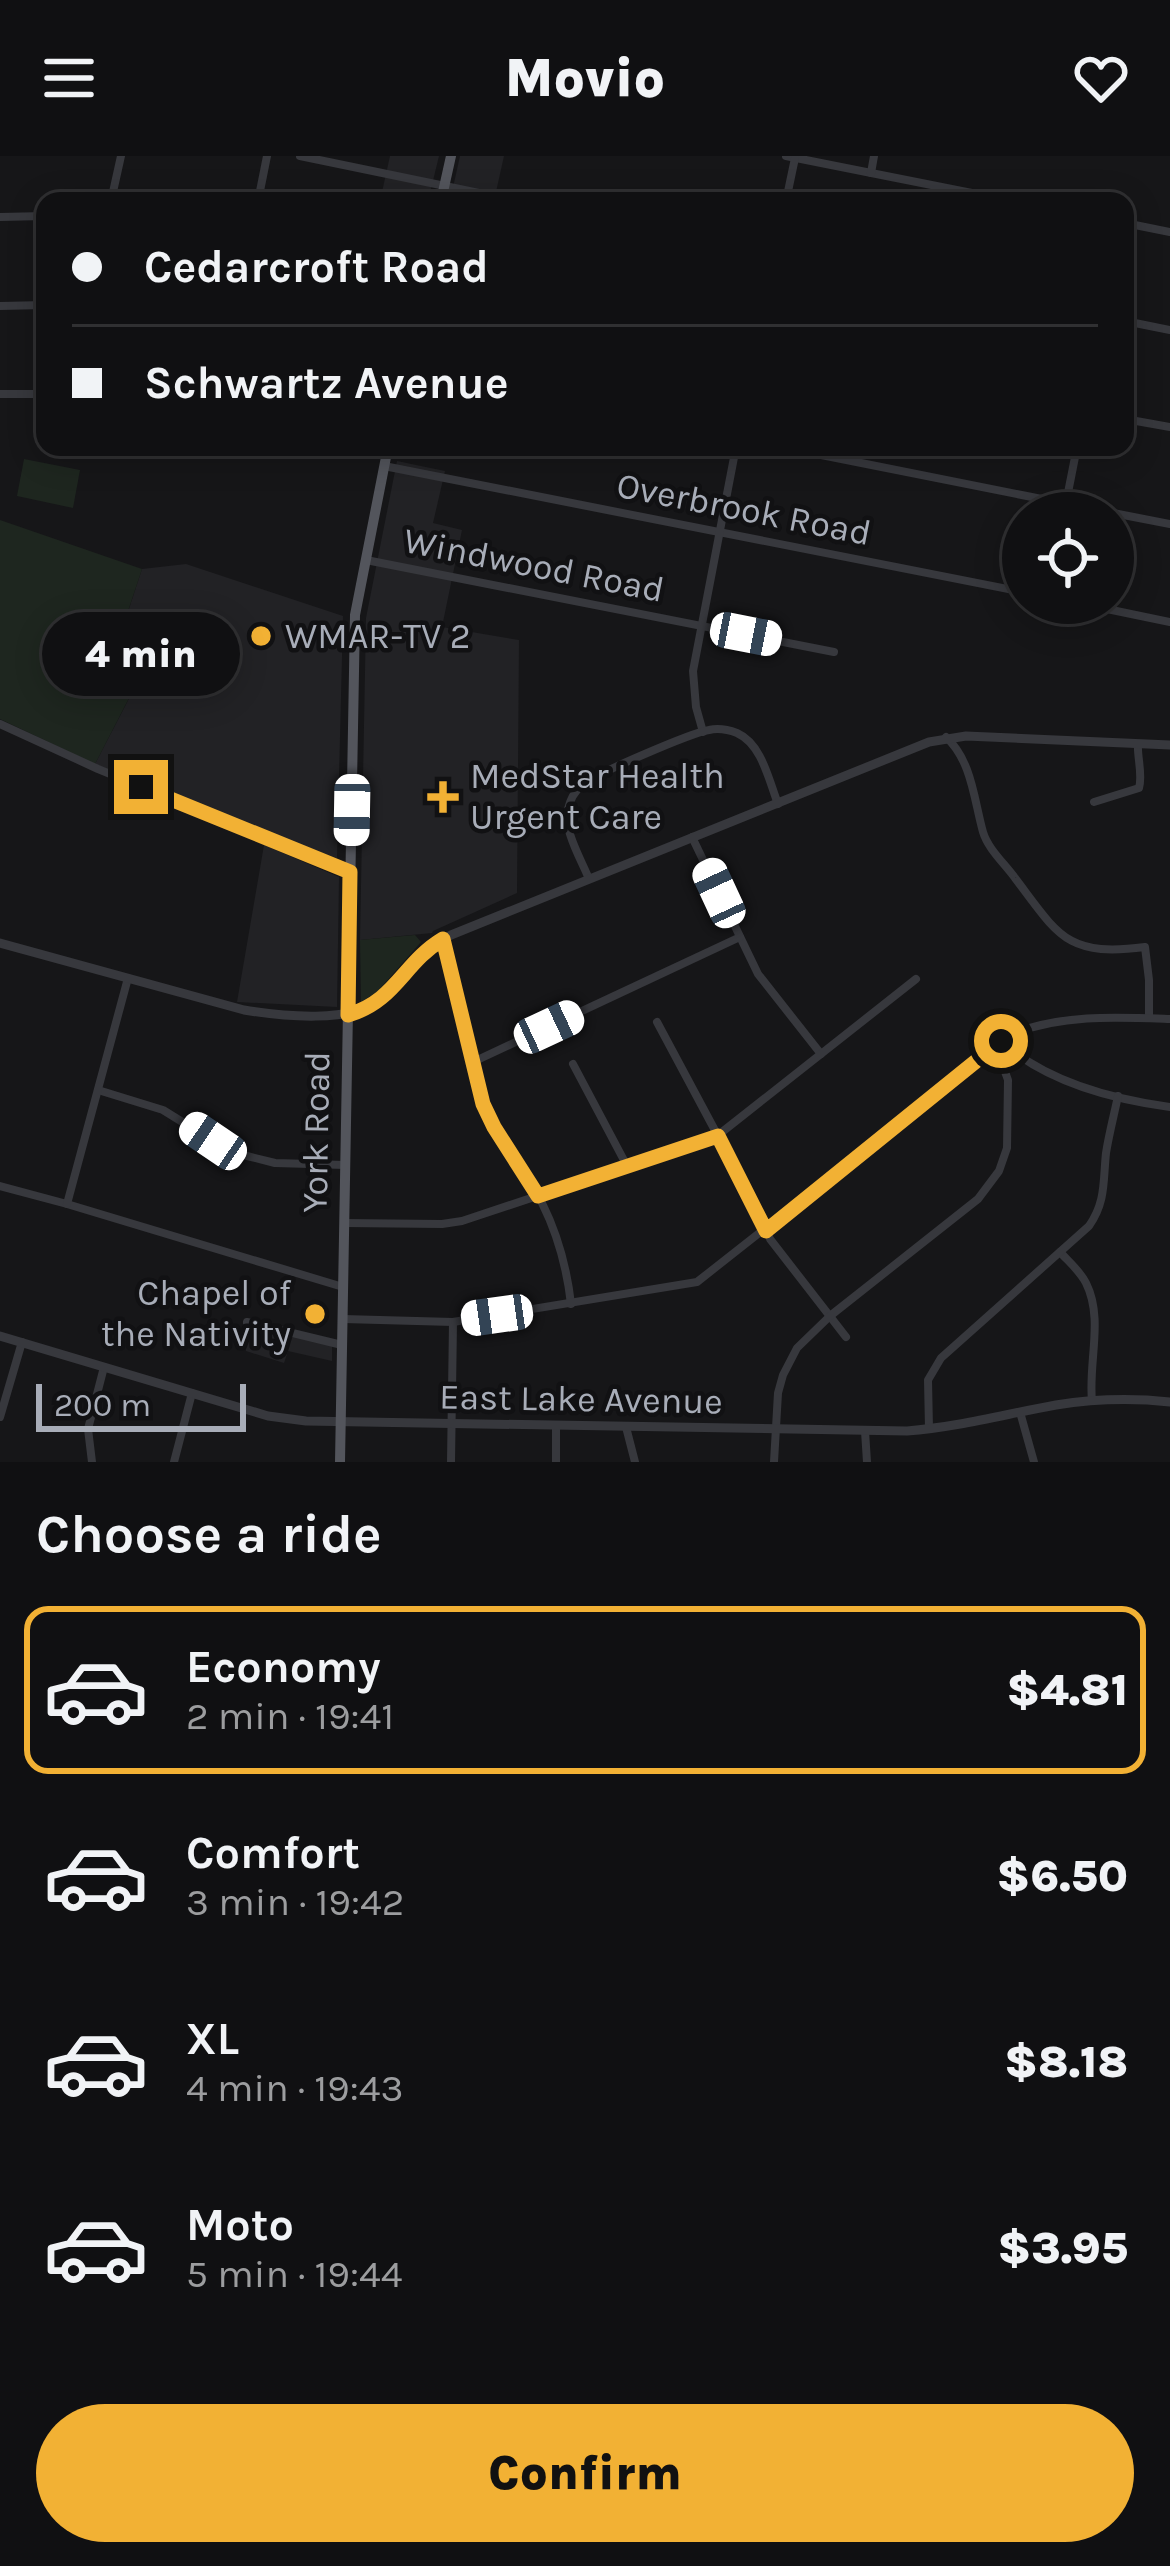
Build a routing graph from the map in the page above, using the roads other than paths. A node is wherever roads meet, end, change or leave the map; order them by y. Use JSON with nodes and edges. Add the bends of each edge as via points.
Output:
{"nodes":[{"id":1,"x":121,"y":156,"type":"edge"},
{"id":2,"x":267,"y":156,"type":"edge"},
{"id":3,"x":300,"y":156,"type":"edge"},
{"id":4,"x":451,"y":156,"type":"edge"},
{"id":5,"x":874,"y":156,"type":"edge"},
{"id":6,"x":790,"y":157,"type":"edge"},
{"id":7,"x":871,"y":173,"type":"junction"},
{"id":8,"x":444,"y":187,"type":"junction"},
{"id":9,"x":113,"y":192,"type":"edge"},
{"id":10,"x":260,"y":192,"type":"edge"},
{"id":11,"x":443,"y":192,"type":"edge"},
{"id":12,"x":470,"y":192,"type":"edge"},
{"id":13,"x":787,"y":192,"type":"edge"},
{"id":14,"x":967,"y":192,"type":"edge"},
{"id":15,"x":36,"y":216,"type":"edge"},
{"id":16,"x":0,"y":217,"type":"edge"},
{"id":17,"x":1134,"y":225,"type":"edge"},
{"id":18,"x":1170,"y":232,"type":"edge"},
{"id":19,"x":36,"y":305,"type":"edge"},
{"id":20,"x":0,"y":306,"type":"edge"},
{"id":21,"x":1134,"y":323,"type":"edge"},
{"id":22,"x":1170,"y":330,"type":"edge"},
{"id":23,"x":0,"y":394,"type":"edge"},
{"id":24,"x":36,"y":394,"type":"edge"},
{"id":25,"x":1134,"y":421,"type":"edge"},
{"id":26,"x":1170,"y":428,"type":"edge"},
{"id":27,"x":385,"y":456,"type":"edge"},
{"id":28,"x":734,"y":456,"type":"edge"},
{"id":29,"x":835,"y":456,"type":"edge"},
{"id":30,"x":1075,"y":456,"type":"edge"},
{"id":31,"x":383,"y":466,"type":"junction"},
{"id":32,"x":1068,"y":492,"type":"edge"},
{"id":33,"x":1002,"y":494,"type":"edge"},
{"id":34,"x":1134,"y":517,"type":"edge"},
{"id":35,"x":1170,"y":524,"type":"edge"},
{"id":36,"x":719,"y":532,"type":"junction"},
{"id":37,"x":364,"y":560,"type":"junction"},
{"id":38,"x":1002,"y":588,"type":"edge"},
{"id":39,"x":1134,"y":615,"type":"edge"},
{"id":40,"x":1170,"y":622,"type":"edge"},
{"id":41,"x":702,"y":626,"type":"junction"},
{"id":42,"x":833,"y":652,"type":"dead end"},
{"id":43,"x":0,"y":724,"type":"edge"},
{"id":44,"x":703,"y":732,"type":"junction"},
{"id":45,"x":946,"y":737,"type":"junction"},
{"id":46,"x":1138,"y":744,"type":"junction"},
{"id":47,"x":1170,"y":745,"type":"edge"},
{"id":48,"x":1094,"y":802,"type":"dead end"},
{"id":49,"x":778,"y":804,"type":"junction"},
{"id":50,"x":692,"y":837,"type":"junction"},
{"id":51,"x":350,"y":872,"type":"junction"},
{"id":52,"x":589,"y":879,"type":"junction"},
{"id":53,"x":740,"y":937,"type":"junction"},
{"id":54,"x":443,"y":939,"type":"junction"},
{"id":55,"x":0,"y":943,"type":"edge"},
{"id":56,"x":128,"y":978,"type":"junction"},
{"id":57,"x":916,"y":979,"type":"dead end"},
{"id":58,"x":348,"y":1015,"type":"junction"},
{"id":59,"x":1149,"y":1018,"type":"junction"},
{"id":60,"x":1170,"y":1019,"type":"edge"},
{"id":61,"x":657,"y":1022,"type":"dead end"},
{"id":62,"x":1001,"y":1041,"type":"junction"},
{"id":63,"x":990,"y":1050,"type":"junction"},
{"id":64,"x":821,"y":1054,"type":"junction"},
{"id":65,"x":473,"y":1062,"type":"junction"},
{"id":66,"x":573,"y":1064,"type":"dead end"},
{"id":67,"x":98,"y":1090,"type":"junction"},
{"id":68,"x":1118,"y":1096,"type":"junction"},
{"id":69,"x":1170,"y":1107,"type":"edge"},
{"id":70,"x":718,"y":1136,"type":"junction"},
{"id":71,"x":345,"y":1165,"type":"junction"},
{"id":72,"x":627,"y":1166,"type":"junction"},
{"id":73,"x":0,"y":1186,"type":"edge"},
{"id":74,"x":538,"y":1196,"type":"junction"},
{"id":75,"x":67,"y":1204,"type":"junction"},
{"id":76,"x":344,"y":1222,"type":"junction"},
{"id":77,"x":766,"y":1231,"type":"junction"},
{"id":78,"x":1060,"y":1252,"type":"junction"},
{"id":79,"x":343,"y":1287,"type":"junction"},
{"id":80,"x":571,"y":1304,"type":"junction"},
{"id":81,"x":830,"y":1316,"type":"junction"},
{"id":82,"x":343,"y":1319,"type":"junction"},
{"id":83,"x":247,"y":1322,"type":"dead end"},
{"id":84,"x":453,"y":1322,"type":"junction"},
{"id":85,"x":0,"y":1336,"type":"edge"},
{"id":86,"x":846,"y":1337,"type":"dead end"},
{"id":87,"x":22,"y":1342,"type":"junction"},
{"id":88,"x":342,"y":1345,"type":"junction"},
{"id":89,"x":104,"y":1367,"type":"junction"},
{"id":90,"x":192,"y":1393,"type":"junction"},
{"id":91,"x":1092,"y":1401,"type":"junction"},
{"id":92,"x":1170,"y":1402,"type":"edge"},
{"id":93,"x":1020,"y":1412,"type":"junction"},
{"id":94,"x":0,"y":1417,"type":"edge"},
{"id":95,"x":341,"y":1422,"type":"junction"},
{"id":96,"x":451,"y":1424,"type":"junction"},
{"id":97,"x":556,"y":1425,"type":"junction"},
{"id":98,"x":626,"y":1426,"type":"junction"},
{"id":99,"x":774,"y":1429,"type":"junction"},
{"id":100,"x":929,"y":1429,"type":"junction"},
{"id":101,"x":865,"y":1431,"type":"junction"},
{"id":102,"x":773,"y":1458,"type":"edge"},
{"id":103,"x":92,"y":1462,"type":"edge"},
{"id":104,"x":174,"y":1462,"type":"edge"},
{"id":105,"x":340,"y":1462,"type":"edge"},
{"id":106,"x":451,"y":1462,"type":"edge"},
{"id":107,"x":556,"y":1462,"type":"edge"},
{"id":108,"x":634,"y":1462,"type":"edge"},
{"id":109,"x":764,"y":1462,"type":"edge"},
{"id":110,"x":867,"y":1462,"type":"edge"},
{"id":111,"x":1034,"y":1462,"type":"edge"}],
"edges":[{"from":1,"to":9,"type":"street"},
{"from":2,"to":10,"type":"street"},
{"from":3,"to":8,"type":"street"},
{"from":4,"to":8,"type":"main road"},
{"from":5,"to":7,"type":"street"},
{"from":6,"to":7,"type":"street"},
{"from":6,"to":13,"type":"street"},
{"from":7,"to":14,"type":"street"},
{"from":8,"to":11,"type":"main road"},
{"from":8,"to":12,"type":"street"},
{"from":15,"to":16,"type":"street"},
{"from":17,"to":18,"type":"street"},
{"from":19,"to":20,"type":"street"},
{"from":21,"to":22,"type":"street"},
{"from":23,"to":24,"type":"street"},
{"from":25,"to":26,"type":"street"},
{"from":27,"to":31,"type":"main road","name":"York Road"},
{"from":28,"to":36,"type":"street"},
{"from":29,"to":33,"type":"street"},
{"from":30,"to":32,"type":"street"},
{"from":31,"to":36,"type":"street","name":"Overbrook Road"},
{"from":31,"to":37,"type":"main road","name":"York Road"},
{"from":34,"to":35,"type":"street"},
{"from":36,"to":38,"type":"street","name":"Overbrook Road"},
{"from":36,"to":41,"type":"street"},
{"from":37,"to":41,"type":"street","name":"Windwood Road"},
{"from":37,"to":51,"type":"main road","name":"York Road","via":[[355,615]]},
{"from":39,"to":40,"type":"street"},
{"from":41,"to":42,"type":"street","name":"Windwood Road"},
{"from":41,"to":44,"type":"street","via":[[693,670]]},
{"from":43,"to":51,"type":"street"},
{"from":44,"to":49,"type":"street","via":[[745,738]]},
{"from":44,"to":52,"type":"street","via":[[575,792],[567,824]]},
{"from":45,"to":46,"type":"street"},
{"from":45,"to":49,"type":"street"},
{"from":45,"to":59,"type":"street","via":[[966,766],[985,838],[1057,932],[1094,950],[1145,947]]},
{"from":46,"to":47,"type":"street"},
{"from":46,"to":48,"type":"street","via":[[1138,788]]},
{"from":49,"to":50,"type":"street"},
{"from":50,"to":52,"type":"street"},
{"from":50,"to":53,"type":"street"},
{"from":51,"to":58,"type":"main road","name":"York Road"},
{"from":52,"to":54,"type":"street"},
{"from":53,"to":64,"type":"street","via":[[765,985]]},
{"from":53,"to":65,"type":"street"},
{"from":54,"to":58,"type":"street","via":[[380,1001]]},
{"from":54,"to":65,"type":"street"},
{"from":55,"to":56,"type":"street"},
{"from":56,"to":58,"type":"street","via":[[260,1013]]},
{"from":56,"to":67,"type":"street"},
{"from":57,"to":64,"type":"street"},
{"from":58,"to":71,"type":"main road","name":"York Road"},
{"from":59,"to":60,"type":"street"},
{"from":59,"to":62,"type":"street","via":[[1070,1019]]},
{"from":61,"to":70,"type":"street"},
{"from":62,"to":63,"type":"street"},
{"from":62,"to":68,"type":"street","via":[[1062,1081]]},
{"from":63,"to":77,"type":"street"},
{"from":63,"to":81,"type":"street","via":[[1008,1080],[1007,1148],[995,1177]]},
{"from":64,"to":70,"type":"street"},
{"from":65,"to":74,"type":"street","via":[[489,1118]]},
{"from":66,"to":72,"type":"street"},
{"from":67,"to":71,"type":"street","via":[[163,1110],[247,1156]]},
{"from":67,"to":75,"type":"street"},
{"from":68,"to":69,"type":"street"},
{"from":68,"to":78,"type":"street","via":[[1101,1207]]},
{"from":70,"to":72,"type":"street"},
{"from":70,"to":77,"type":"street"},
{"from":71,"to":76,"type":"main road","name":"York Road"},
{"from":72,"to":74,"type":"street"},
{"from":73,"to":75,"type":"street"},
{"from":74,"to":76,"type":"street","via":[[447,1224]]},
{"from":74,"to":80,"type":"street","via":[[562,1252]]},
{"from":75,"to":79,"type":"street"},
{"from":76,"to":79,"type":"main road","name":"York Road"},
{"from":77,"to":80,"type":"street","via":[[698,1282]]},
{"from":77,"to":81,"type":"street"},
{"from":78,"to":91,"type":"street","via":[[1083,1278],[1095,1310]]},
{"from":78,"to":100,"type":"street","via":[[940,1358],[926,1391]]},
{"from":79,"to":82,"type":"main road","name":"York Road"},
{"from":80,"to":84,"type":"street"},
{"from":81,"to":86,"type":"street"},
{"from":81,"to":99,"type":"street","via":[[791,1358]]},
{"from":82,"to":84,"type":"street"},
{"from":82,"to":88,"type":"main road","name":"York Road"},
{"from":83,"to":88,"type":"street"},
{"from":84,"to":96,"type":"street"},
{"from":85,"to":87,"type":"street","name":"East Lake Avenue"},
{"from":87,"to":89,"type":"street","name":"East Lake Avenue"},
{"from":87,"to":94,"type":"street"},
{"from":88,"to":95,"type":"main road","name":"York Road"},
{"from":89,"to":90,"type":"street","name":"East Lake Avenue"},
{"from":89,"to":103,"type":"street","via":[[90,1420]]},
{"from":90,"to":95,"type":"street","name":"East Lake Avenue","via":[[278,1418]]},
{"from":90,"to":104,"type":"street"},
{"from":91,"to":92,"type":"street","name":"East Lake Avenue"},
{"from":91,"to":93,"type":"street","name":"East Lake Avenue"},
{"from":93,"to":100,"type":"street","name":"East Lake Avenue"},
{"from":93,"to":111,"type":"street"},
{"from":95,"to":96,"type":"street","name":"East Lake Avenue"},
{"from":95,"to":105,"type":"main road","name":"York Road"},
{"from":96,"to":97,"type":"street","name":"East Lake Avenue"},
{"from":96,"to":106,"type":"street"},
{"from":97,"to":98,"type":"street","name":"East Lake Avenue"},
{"from":97,"to":107,"type":"street"},
{"from":98,"to":99,"type":"street","name":"East Lake Avenue"},
{"from":98,"to":108,"type":"street"},
{"from":99,"to":101,"type":"street","name":"East Lake Avenue"},
{"from":99,"to":102,"type":"street"},
{"from":100,"to":101,"type":"street","name":"East Lake Avenue"},
{"from":101,"to":110,"type":"street"},
{"from":102,"to":109,"type":"street"}]}
